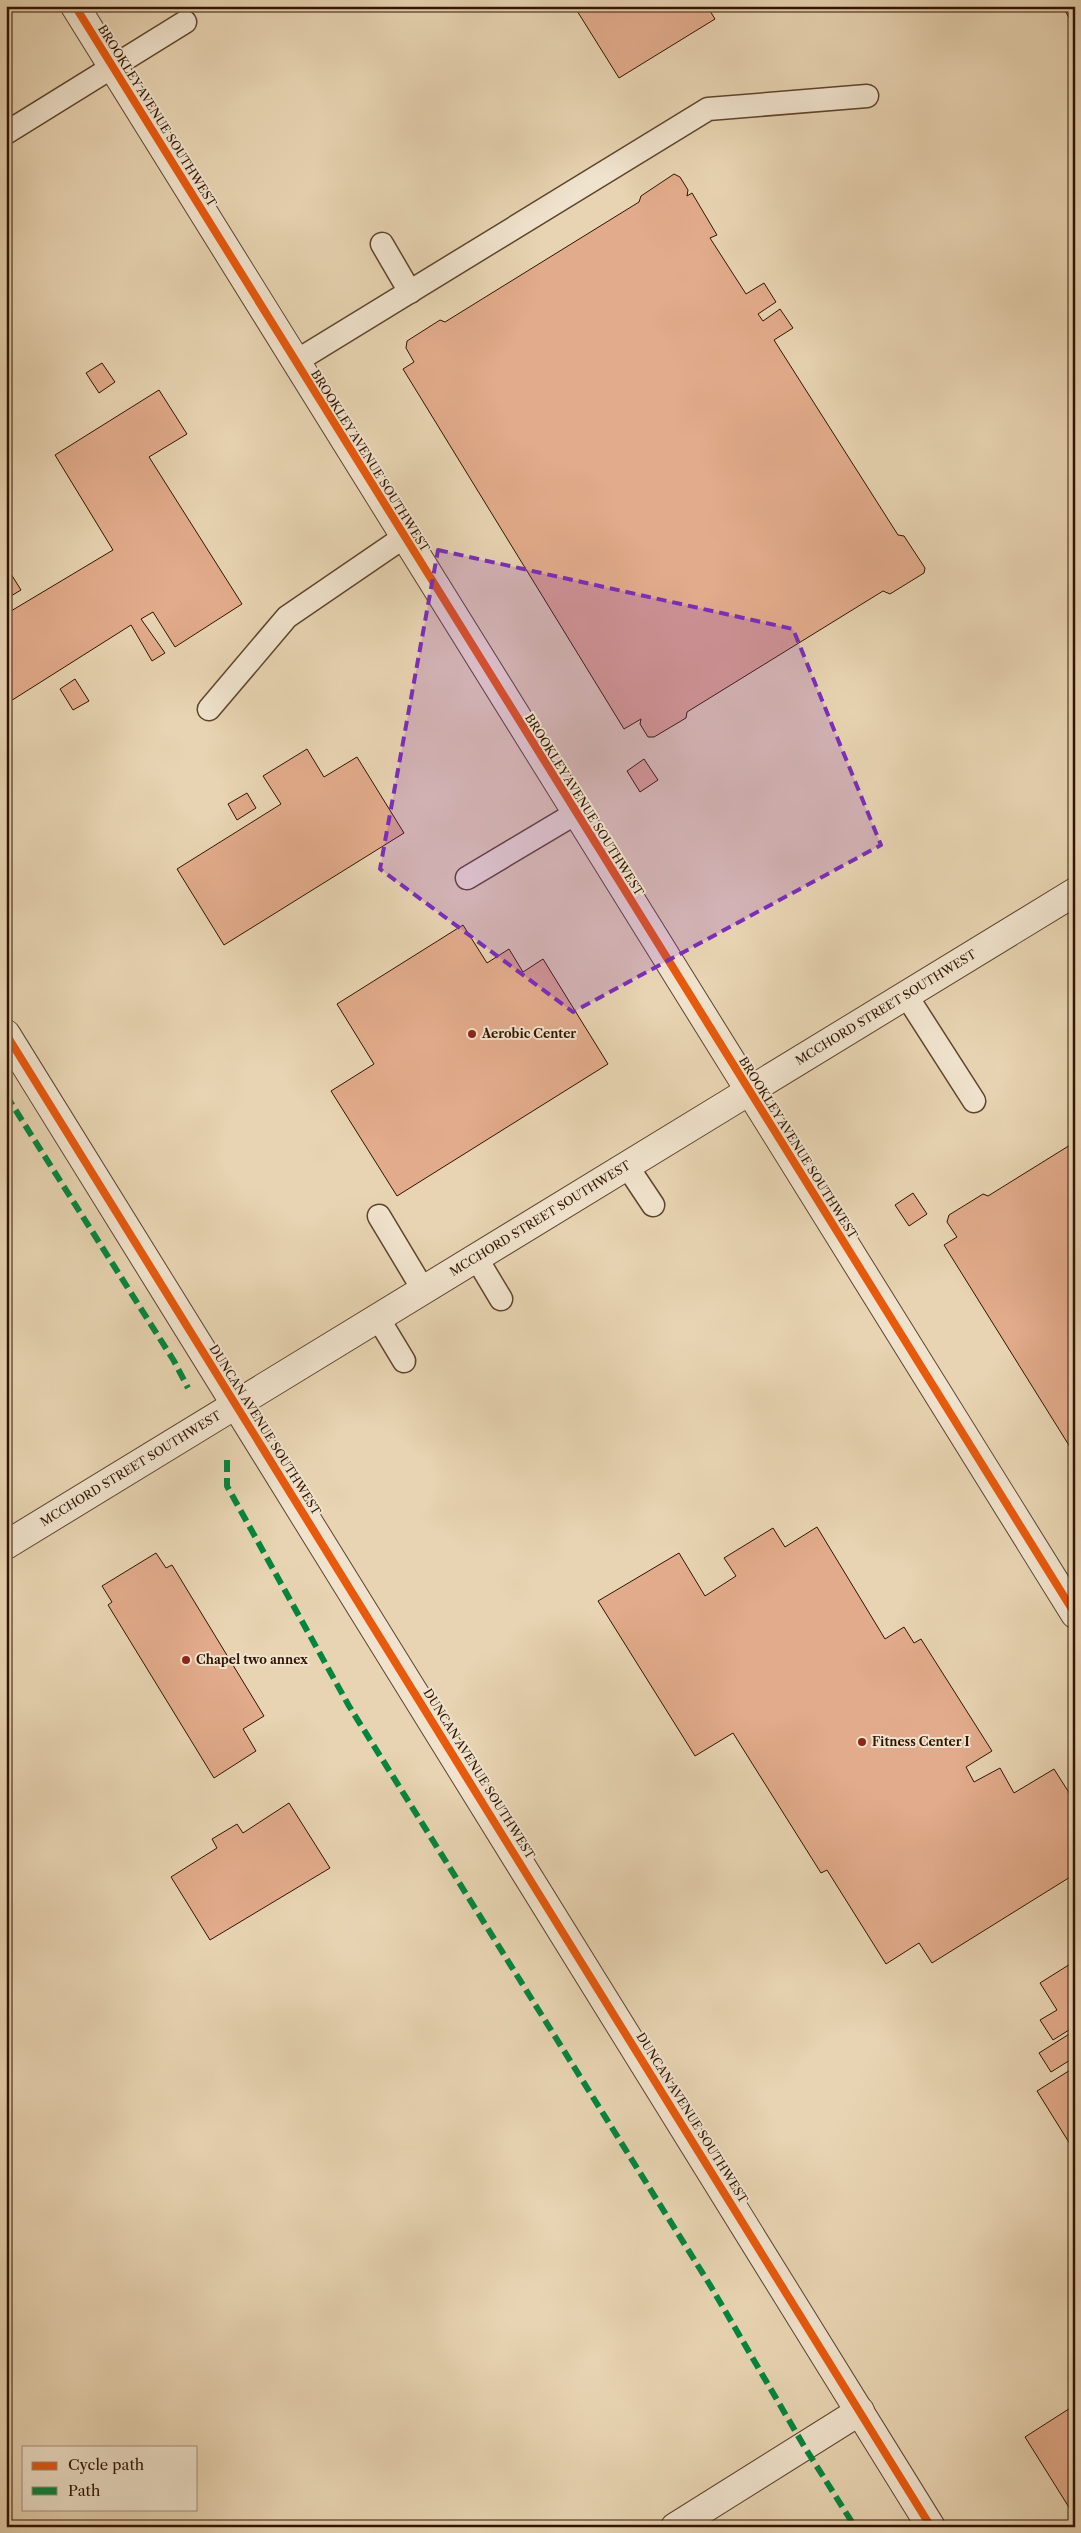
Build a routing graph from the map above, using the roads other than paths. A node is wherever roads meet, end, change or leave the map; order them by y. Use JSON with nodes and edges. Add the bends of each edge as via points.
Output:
{"nodes":[{"id":1,"x":75,"y":6,"type":"edge"},
{"id":2,"x":185,"y":22,"type":"dead end"},
{"id":3,"x":112,"y":66,"type":"junction"},
{"id":4,"x":867,"y":96,"type":"dead end"},
{"id":5,"x":6,"y":134,"type":"edge"},
{"id":6,"x":382,"y":244,"type":"dead end"},
{"id":7,"x":410,"y":292,"type":"junction"},
{"id":8,"x":295,"y":362,"type":"junction"},
{"id":9,"x":404,"y":537,"type":"junction"},
{"id":10,"x":209,"y":709,"type":"dead end"},
{"id":11,"x":576,"y":813,"type":"junction"},
{"id":12,"x":467,"y":878,"type":"dead end"},
{"id":13,"x":1075,"y":892,"type":"edge"},
{"id":14,"x":906,"y":995,"type":"junction"},
{"id":15,"x":6,"y":1034,"type":"edge"},
{"id":16,"x":749,"y":1091,"type":"junction"},
{"id":17,"x":974,"y":1100,"type":"dead end"},
{"id":18,"x":627,"y":1166,"type":"junction"},
{"id":19,"x":653,"y":1205,"type":"dead end"},
{"id":20,"x":379,"y":1216,"type":"dead end"},
{"id":21,"x":477,"y":1258,"type":"junction"},
{"id":22,"x":424,"y":1291,"type":"junction"},
{"id":23,"x":501,"y":1299,"type":"dead end"},
{"id":24,"x":378,"y":1318,"type":"junction"},
{"id":25,"x":404,"y":1360,"type":"dead end"},
{"id":26,"x":235,"y":1404,"type":"junction"},
{"id":27,"x":6,"y":1545,"type":"edge"},
{"id":28,"x":1075,"y":1614,"type":"edge"},
{"id":29,"x":860,"y":2412,"type":"junction"},
{"id":30,"x":675,"y":2527,"type":"edge"},
{"id":31,"x":931,"y":2527,"type":"edge"}],
"edges":[{"from":1,"to":3,"type":"street","name":"BROOKLEY AVENUE SOUTHWEST"},
{"from":2,"to":3,"type":"lane"},
{"from":3,"to":5,"type":"lane"},
{"from":3,"to":8,"type":"street","name":"BROOKLEY AVENUE SOUTHWEST"},
{"from":4,"to":7,"type":"lane","via":[[708,109]]},
{"from":6,"to":7,"type":"lane"},
{"from":7,"to":8,"type":"lane"},
{"from":8,"to":9,"type":"street","name":"BROOKLEY AVENUE SOUTHWEST"},
{"from":9,"to":10,"type":"lane","via":[[287,617]]},
{"from":9,"to":11,"type":"street","name":"BROOKLEY AVENUE SOUTHWEST"},
{"from":11,"to":12,"type":"lane"},
{"from":11,"to":16,"type":"street","name":"BROOKLEY AVENUE SOUTHWEST"},
{"from":13,"to":14,"type":"street","name":"MCCHORD STREET SOUTHWEST"},
{"from":14,"to":16,"type":"street","name":"MCCHORD STREET SOUTHWEST"},
{"from":14,"to":17,"type":"lane"},
{"from":15,"to":26,"type":"street","name":"DUNCAN AVENUE SOUTHWEST"},
{"from":16,"to":18,"type":"street","name":"MCCHORD STREET SOUTHWEST"},
{"from":16,"to":28,"type":"street","name":"BROOKLEY AVENUE SOUTHWEST"},
{"from":18,"to":19,"type":"lane"},
{"from":18,"to":21,"type":"street","name":"MCCHORD STREET SOUTHWEST"},
{"from":20,"to":22,"type":"lane"},
{"from":21,"to":22,"type":"street","name":"MCCHORD STREET SOUTHWEST"},
{"from":21,"to":23,"type":"lane"},
{"from":22,"to":24,"type":"street","name":"MCCHORD STREET SOUTHWEST"},
{"from":24,"to":25,"type":"lane"},
{"from":24,"to":26,"type":"street","name":"MCCHORD STREET SOUTHWEST"},
{"from":26,"to":27,"type":"street","name":"MCCHORD STREET SOUTHWEST"},
{"from":26,"to":29,"type":"street","name":"DUNCAN AVENUE SOUTHWEST"},
{"from":29,"to":30,"type":"street"},
{"from":29,"to":31,"type":"street","name":"DUNCAN AVENUE SOUTHWEST"}]}
